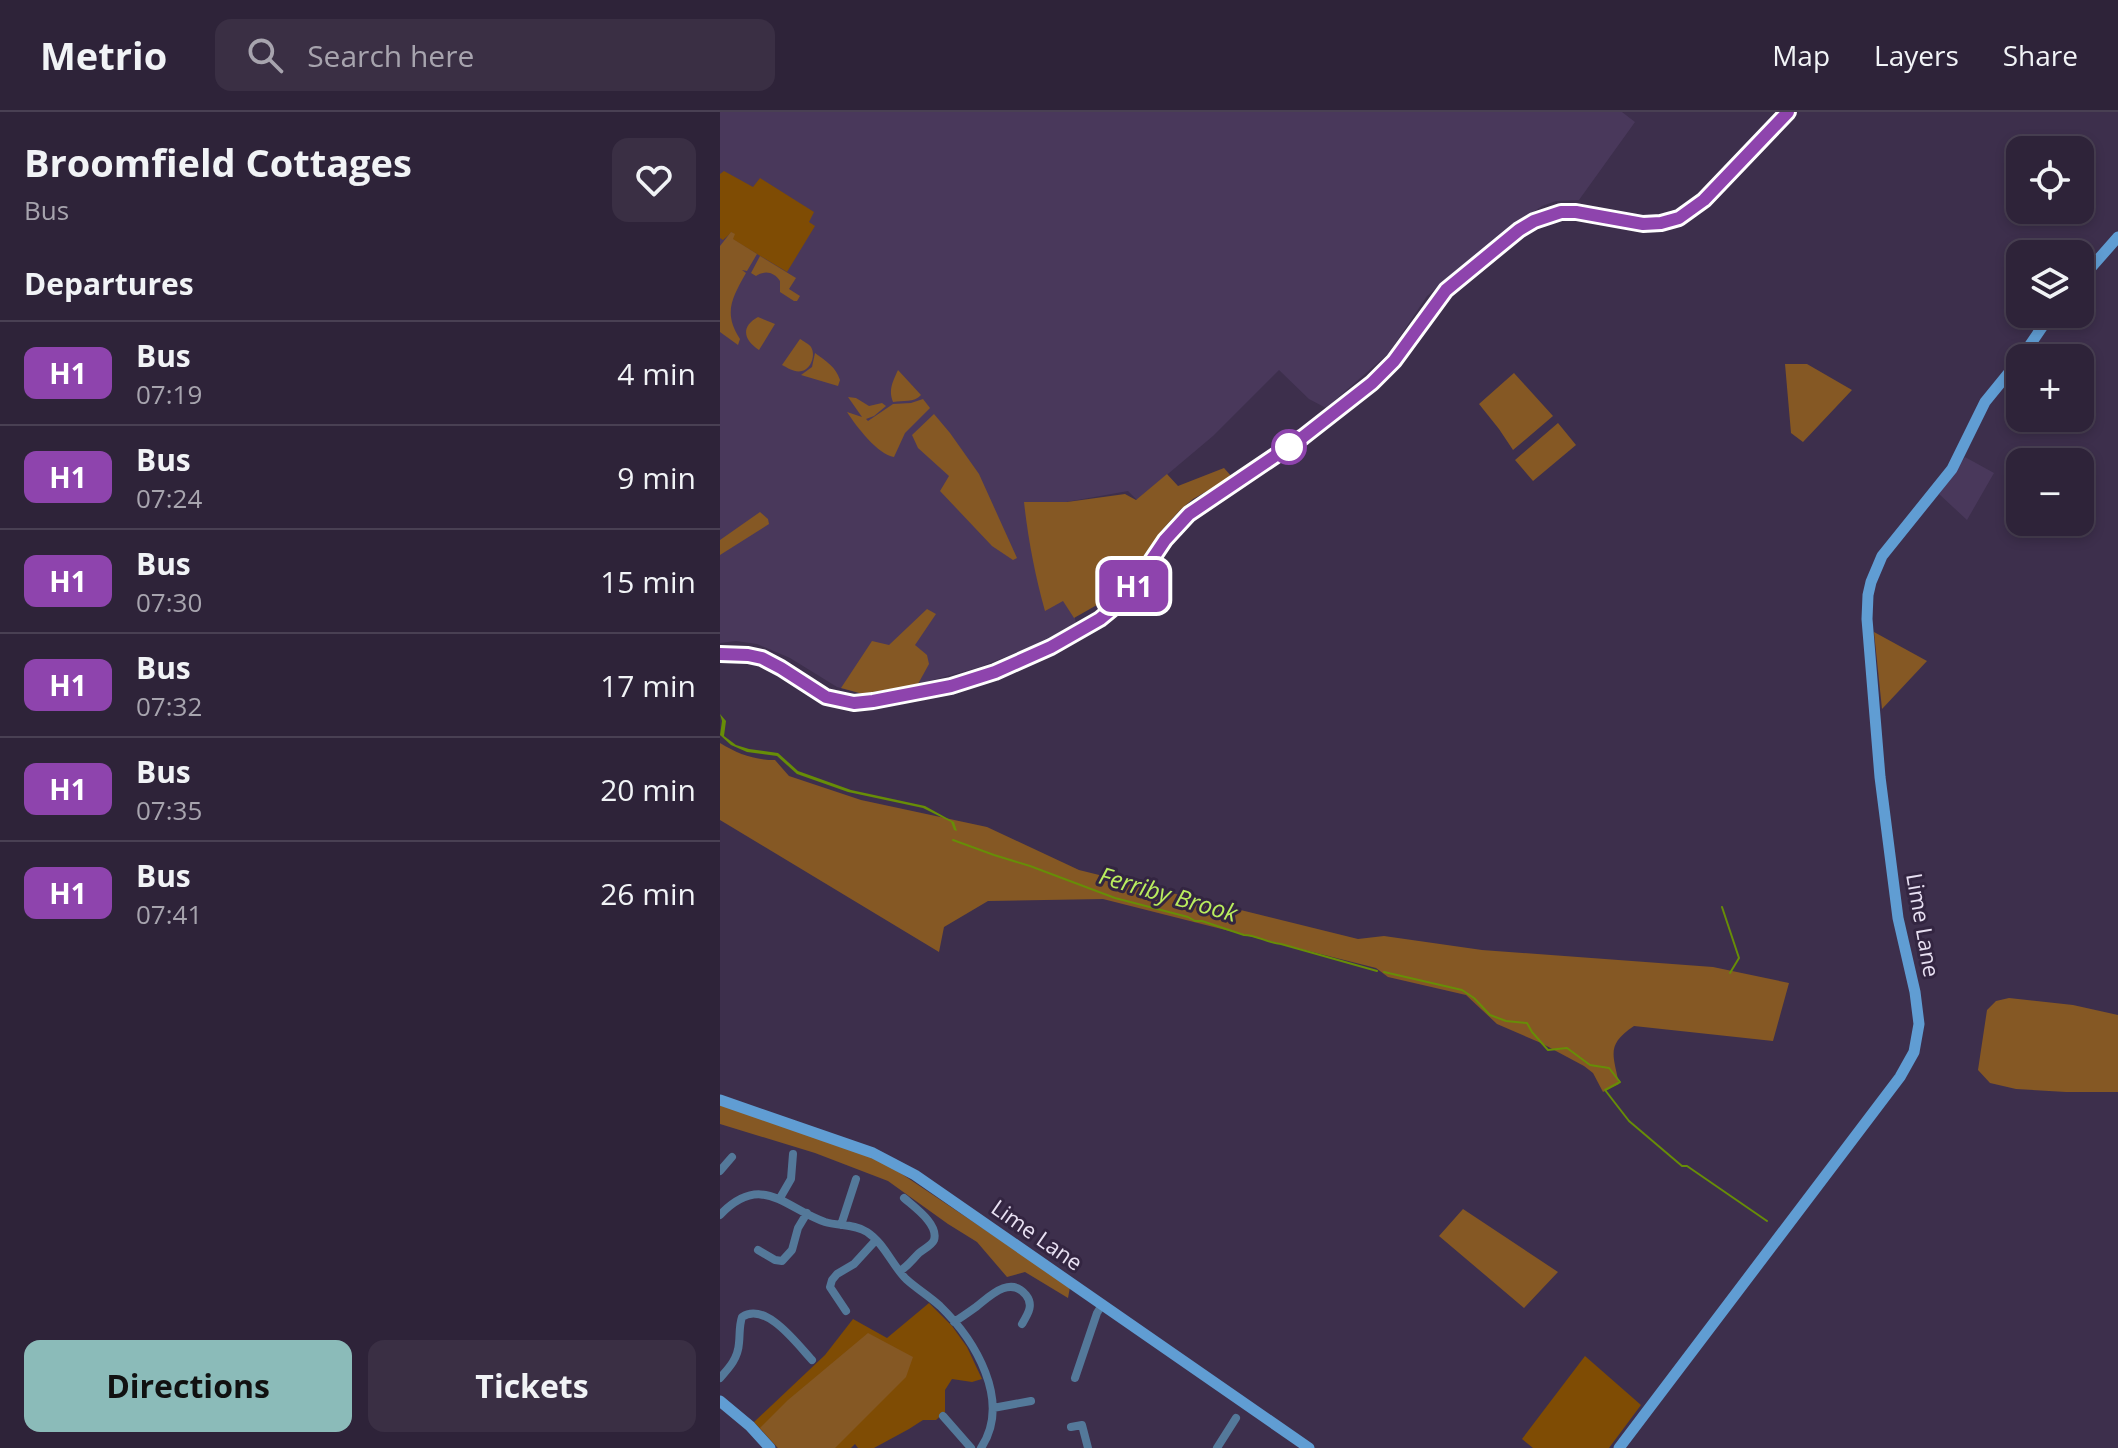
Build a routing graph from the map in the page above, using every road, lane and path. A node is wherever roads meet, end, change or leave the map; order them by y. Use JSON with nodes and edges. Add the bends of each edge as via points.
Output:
{"nodes":[{"id":1,"x":1788,"y":112,"type":"edge"},
{"id":2,"x":2118,"y":237,"type":"edge"},
{"id":3,"x":2094,"y":264,"type":"edge"},
{"id":4,"x":2006,"y":376,"type":"edge"},
{"id":5,"x":720,"y":654,"type":"edge"},
{"id":6,"x":720,"y":1100,"type":"edge"},
{"id":7,"x":793,"y":1154,"type":"dead end"},
{"id":8,"x":732,"y":1157,"type":"dead end"},
{"id":9,"x":720,"y":1171,"type":"edge"},
{"id":10,"x":856,"y":1179,"type":"dead end"},
{"id":11,"x":720,"y":1196,"type":"edge"},
{"id":12,"x":780,"y":1198,"type":"junction"},
{"id":13,"x":904,"y":1198,"type":"dead end"},
{"id":14,"x":730,"y":1206,"type":"junction"},
{"id":15,"x":807,"y":1213,"type":"junction"},
{"id":16,"x":720,"y":1215,"type":"edge"},
{"id":17,"x":841,"y":1225,"type":"junction"},
{"id":18,"x":876,"y":1240,"type":"junction"},
{"id":19,"x":758,"y":1250,"type":"dead end"},
{"id":20,"x":900,"y":1271,"type":"junction"},
{"id":21,"x":1102,"y":1305,"type":"junction"},
{"id":22,"x":846,"y":1311,"type":"dead end"},
{"id":23,"x":954,"y":1322,"type":"junction"},
{"id":24,"x":1022,"y":1324,"type":"dead end"},
{"id":25,"x":812,"y":1360,"type":"dead end"},
{"id":26,"x":720,"y":1378,"type":"edge"},
{"id":27,"x":1075,"y":1378,"type":"dead end"},
{"id":28,"x":720,"y":1401,"type":"edge"},
{"id":29,"x":1031,"y":1401,"type":"dead end"},
{"id":30,"x":993,"y":1408,"type":"junction"},
{"id":31,"x":943,"y":1416,"type":"dead end"},
{"id":32,"x":1236,"y":1418,"type":"dead end"},
{"id":33,"x":1071,"y":1427,"type":"dead end"},
{"id":34,"x":770,"y":1448,"type":"edge"},
{"id":35,"x":971,"y":1448,"type":"edge"},
{"id":36,"x":981,"y":1448,"type":"edge"},
{"id":37,"x":1088,"y":1448,"type":"edge"},
{"id":38,"x":1217,"y":1448,"type":"edge"},
{"id":39,"x":1309,"y":1448,"type":"edge"},
{"id":40,"x":1619,"y":1448,"type":"edge"}],
"edges":[{"from":1,"to":5,"type":"main road","via":[[1704,200],[1679,218],[1643,224],[1561,212],[1519,230],[1446,290],[1372,383],[1189,514],[1117,605],[1051,647],[951,686],[854,703],[826,697],[762,658]]},
{"from":2,"to":3,"type":"street"},
{"from":4,"to":40,"type":"street","name":"Lime Lane","via":[[1985,402],[1952,469],[1882,556],[1868,595],[1880,777],[1898,918],[1919,1024],[1914,1052]]},
{"from":6,"to":21,"type":"street","name":"Lime Lane","via":[[887,1159]]},
{"from":7,"to":12,"type":"street","via":[[791,1179]]},
{"from":8,"to":9,"type":"street"},
{"from":10,"to":17,"type":"street"},
{"from":11,"to":14,"type":"street"},
{"from":12,"to":14,"type":"street","via":[[757,1195]]},
{"from":12,"to":15,"type":"street"},
{"from":13,"to":20,"type":"street","via":[[933,1229],[937,1244]]},
{"from":14,"to":16,"type":"street"},
{"from":15,"to":17,"type":"street"},
{"from":15,"to":19,"type":"street","via":[[782,1261]]},
{"from":17,"to":18,"type":"street"},
{"from":18,"to":20,"type":"street"},
{"from":18,"to":22,"type":"street","via":[[832,1280],[830,1287]]},
{"from":20,"to":23,"type":"street"},
{"from":21,"to":27,"type":"street"},
{"from":21,"to":39,"type":"street","name":"Lime Lane"},
{"from":23,"to":24,"type":"street","via":[[997,1290],[1013,1287],[1028,1298],[1030,1308]]},
{"from":23,"to":30,"type":"street","via":[[977,1355]]},
{"from":25,"to":26,"type":"street","via":[[778,1325],[750,1313],[740,1322],[735,1359]]},
{"from":28,"to":34,"type":"street"},
{"from":29,"to":30,"type":"street"},
{"from":30,"to":36,"type":"street"},
{"from":31,"to":35,"type":"street"},
{"from":32,"to":38,"type":"street","via":[[1224,1428]]},
{"from":33,"to":37,"type":"street","via":[[1082,1425]]}]}
